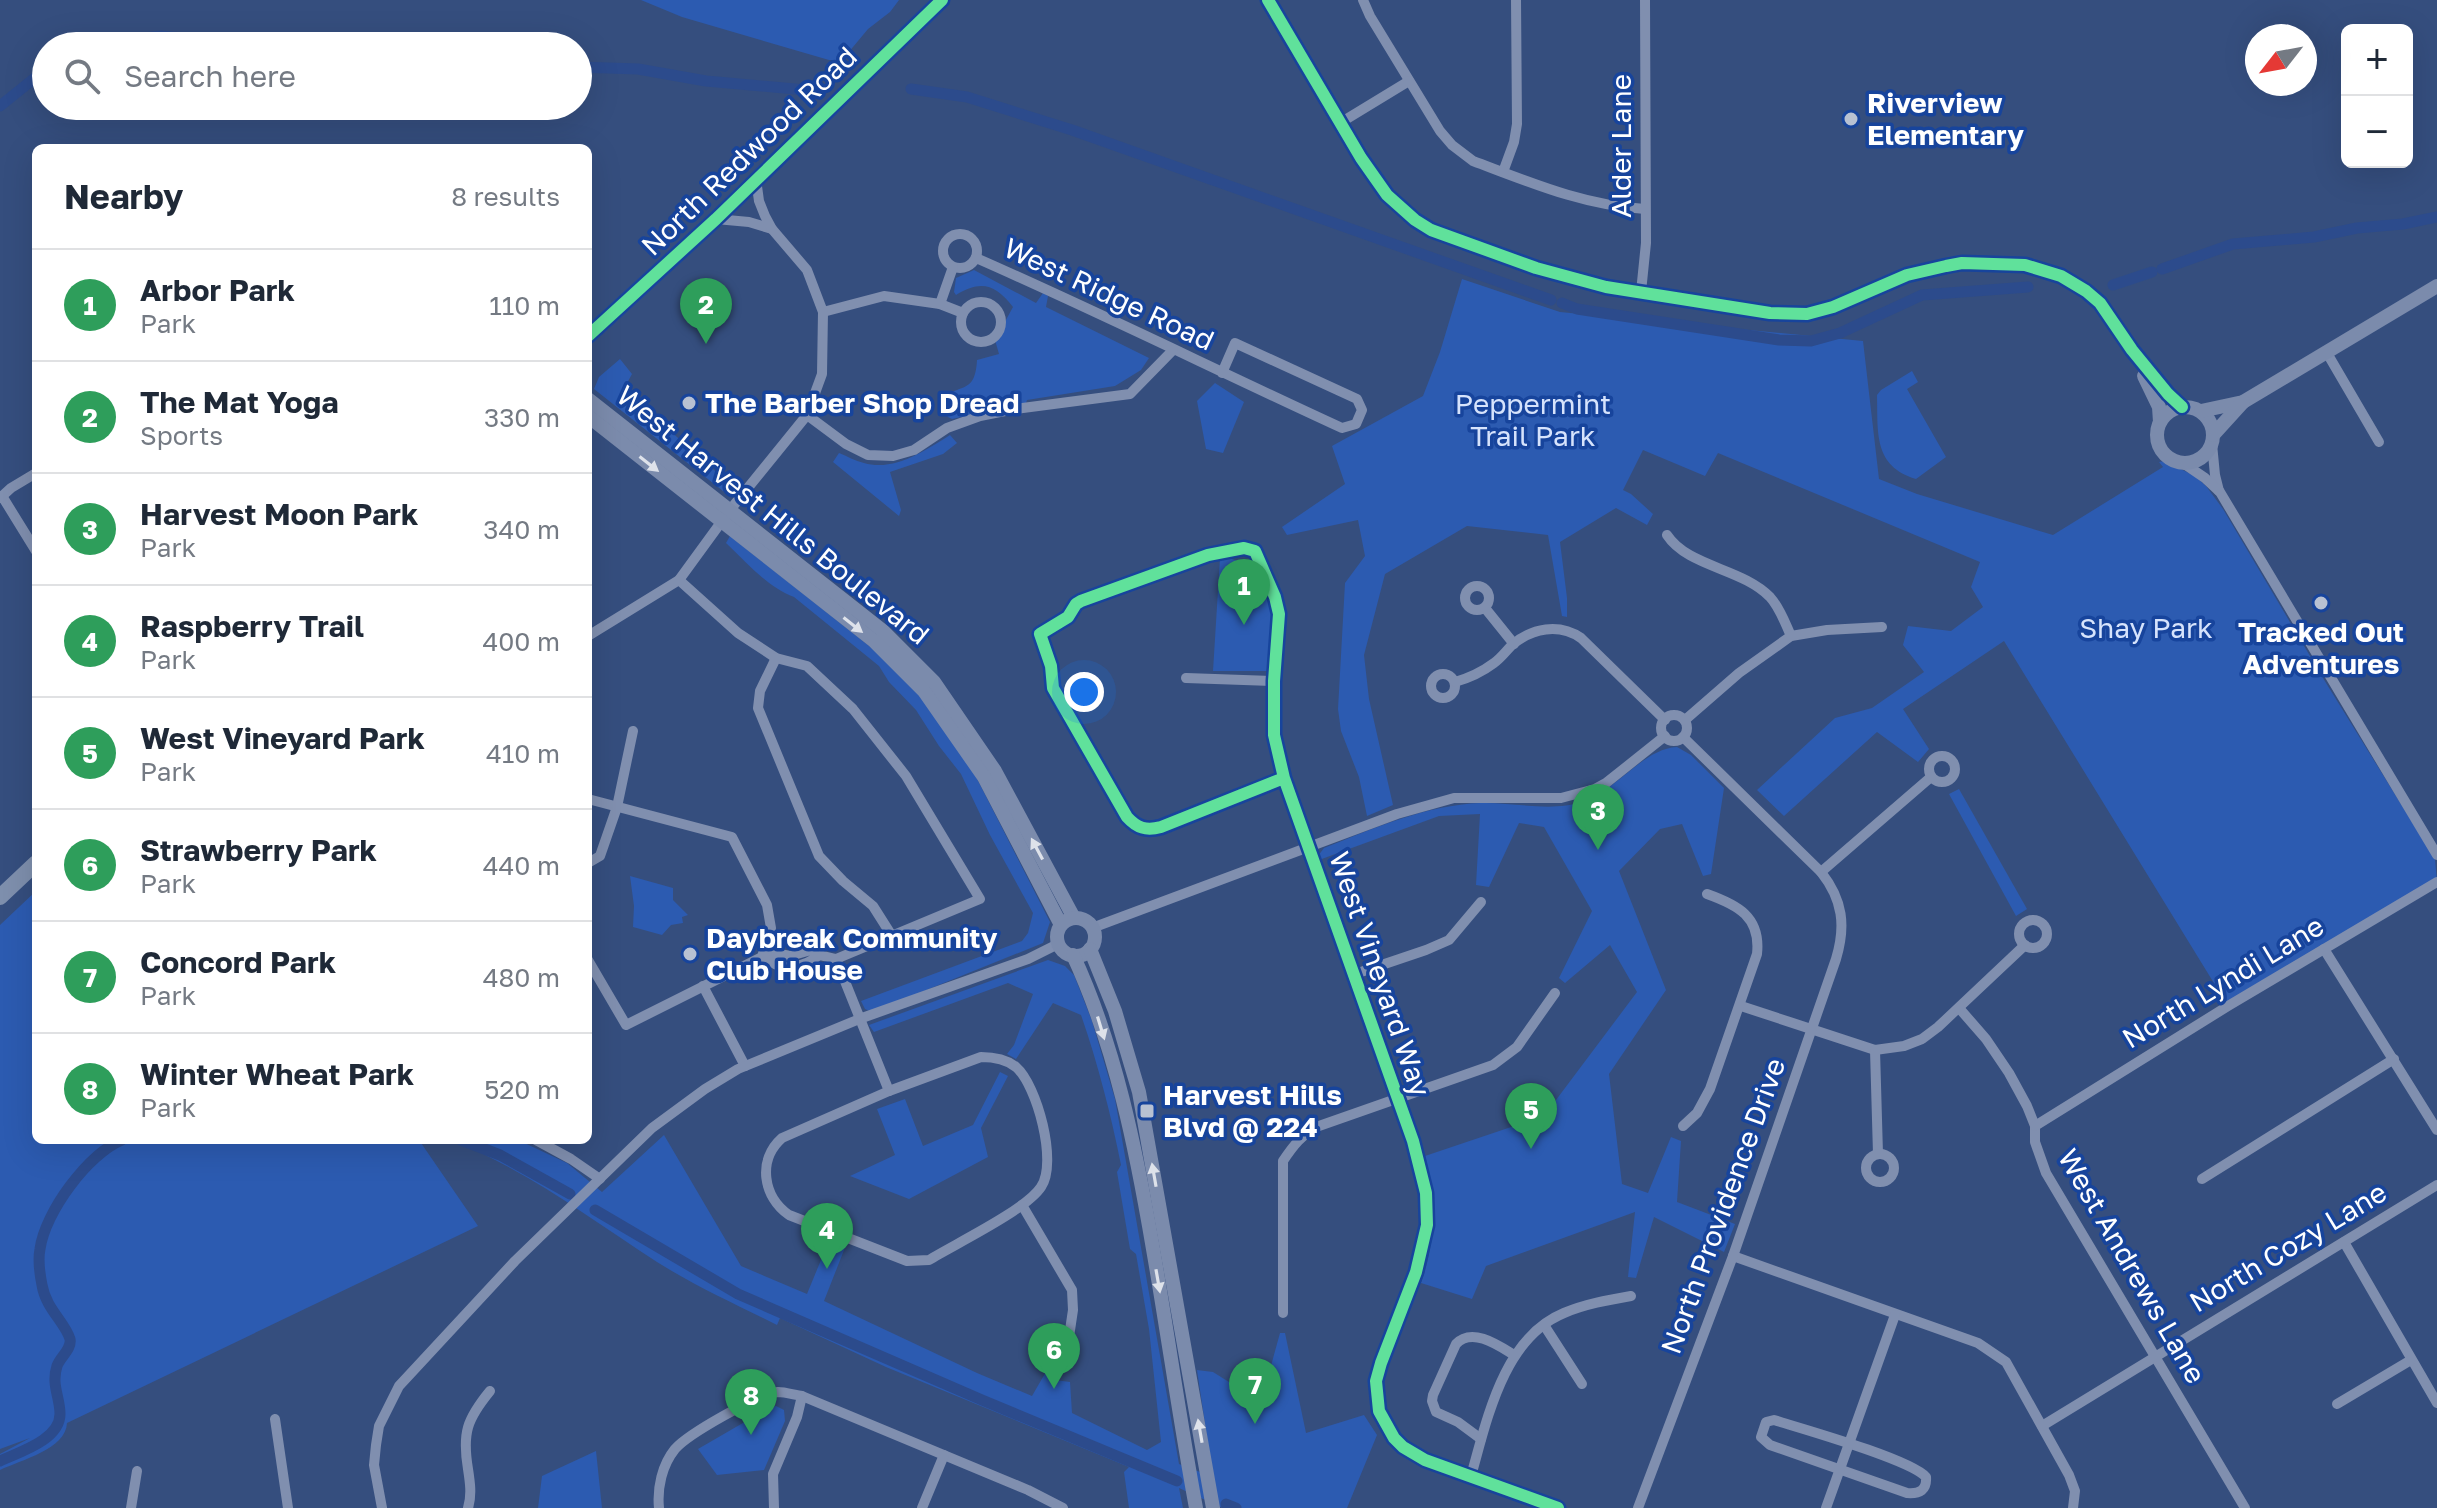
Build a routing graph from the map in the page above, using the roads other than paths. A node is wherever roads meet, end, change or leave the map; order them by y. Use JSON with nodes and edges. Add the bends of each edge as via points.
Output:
{"nodes":[{"id":1,"x":942,"y":0,"type":"edge"},
{"id":2,"x":1268,"y":0,"type":"edge"},
{"id":3,"x":1363,"y":0,"type":"edge"},
{"id":4,"x":1516,"y":0,"type":"edge"},
{"id":5,"x":1645,"y":0,"type":"edge"},
{"id":6,"x":1409,"y":81,"type":"junction"},
{"id":7,"x":1340,"y":123,"type":"junction"},
{"id":8,"x":1503,"y":172,"type":"junction"},
{"id":9,"x":756,"y":179,"type":"junction"},
{"id":10,"x":1645,"y":209,"type":"junction"},
{"id":11,"x":716,"y":219,"type":"junction"},
{"id":12,"x":772,"y":229,"type":"junction"},
{"id":13,"x":976,"y":258,"type":"junction"},
{"id":14,"x":953,"y":267,"type":"junction"},
{"id":15,"x":2437,"y":286,"type":"edge"},
{"id":16,"x":1641,"y":292,"type":"junction"},
{"id":17,"x":940,"y":304,"type":"junction"},
{"id":18,"x":823,"y":312,"type":"junction"},
{"id":19,"x":963,"y":313,"type":"junction"},
{"id":20,"x":592,"y":332,"type":"edge"},
{"id":21,"x":1173,"y":350,"type":"junction"},
{"id":22,"x":2132,"y":350,"type":"junction"},
{"id":23,"x":2327,"y":353,"type":"junction"},
{"id":24,"x":1222,"y":373,"type":"junction"},
{"id":25,"x":592,"y":402,"type":"edge"},
{"id":26,"x":2243,"y":402,"type":"junction"},
{"id":27,"x":2182,"y":407,"type":"junction"},
{"id":28,"x":2201,"y":411,"type":"junction"},
{"id":29,"x":807,"y":415,"type":"junction"},
{"id":30,"x":592,"y":419,"type":"edge"},
{"id":31,"x":2160,"y":422,"type":"junction"},
{"id":32,"x":2212,"y":440,"type":"junction"},
{"id":33,"x":2379,"y":442,"type":"dead end"},
{"id":34,"x":2183,"y":463,"type":"junction"},
{"id":35,"x":32,"y":475,"type":"edge"},
{"id":36,"x":2220,"y":492,"type":"junction"},
{"id":37,"x":1,"y":497,"type":"edge"},
{"id":38,"x":726,"y":515,"type":"junction"},
{"id":39,"x":1667,"y":535,"type":"dead end"},
{"id":40,"x":32,"y":545,"type":"edge"},
{"id":41,"x":679,"y":580,"type":"junction"},
{"id":42,"x":1485,"y":608,"type":"dead end"},
{"id":43,"x":1882,"y":627,"type":"dead end"},
{"id":44,"x":592,"y":634,"type":"edge"},
{"id":45,"x":1791,"y":636,"type":"junction"},
{"id":46,"x":1514,"y":644,"type":"junction"},
{"id":47,"x":776,"y":658,"type":"junction"},
{"id":48,"x":1186,"y":678,"type":"dead end"},
{"id":49,"x":1274,"y":681,"type":"junction"},
{"id":50,"x":1455,"y":682,"type":"dead end"},
{"id":51,"x":1665,"y":720,"type":"junction"},
{"id":52,"x":1685,"y":720,"type":"junction"},
{"id":53,"x":633,"y":731,"type":"dead end"},
{"id":54,"x":1665,"y":736,"type":"junction"},
{"id":55,"x":1683,"y":737,"type":"junction"},
{"id":56,"x":1931,"y":777,"type":"dead end"},
{"id":57,"x":1284,"y":778,"type":"junction"},
{"id":58,"x":592,"y":800,"type":"edge"},
{"id":59,"x":617,"y":807,"type":"junction"},
{"id":60,"x":1310,"y":846,"type":"junction"},
{"id":61,"x":2437,"y":855,"type":"edge"},
{"id":62,"x":592,"y":861,"type":"edge"},
{"id":63,"x":32,"y":867,"type":"edge"},
{"id":64,"x":1821,"y":872,"type":"junction"},
{"id":65,"x":2437,"y":882,"type":"edge"},
{"id":66,"x":1707,"y":894,"type":"dead end"},
{"id":67,"x":0,"y":897,"type":"edge"},
{"id":68,"x":1481,"y":902,"type":"dead end"},
{"id":69,"x":1068,"y":921,"type":"junction"},
{"id":70,"x":1092,"y":928,"type":"junction"},
{"id":71,"x":892,"y":936,"type":"junction"},
{"id":72,"x":1058,"y":944,"type":"junction"},
{"id":73,"x":2025,"y":945,"type":"dead end"},
{"id":74,"x":1090,"y":949,"type":"junction"},
{"id":75,"x":2324,"y":949,"type":"junction"},
{"id":76,"x":1073,"y":955,"type":"junction"},
{"id":77,"x":765,"y":957,"type":"junction"},
{"id":78,"x":836,"y":959,"type":"junction"},
{"id":79,"x":592,"y":967,"type":"edge"},
{"id":80,"x":1355,"y":974,"type":"junction"},
{"id":81,"x":703,"y":986,"type":"junction"},
{"id":82,"x":1555,"y":993,"type":"dead end"},
{"id":83,"x":1741,"y":1006,"type":"junction"},
{"id":84,"x":1959,"y":1008,"type":"junction"},
{"id":85,"x":862,"y":1018,"type":"junction"},
{"id":86,"x":1811,"y":1030,"type":"junction"},
{"id":87,"x":1875,"y":1050,"type":"junction"},
{"id":88,"x":2394,"y":1059,"type":"junction"},
{"id":89,"x":745,"y":1066,"type":"junction"},
{"id":90,"x":889,"y":1091,"type":"junction"},
{"id":91,"x":1398,"y":1098,"type":"junction"},
{"id":92,"x":1683,"y":1126,"type":"dead end"},
{"id":93,"x":2035,"y":1126,"type":"junction"},
{"id":94,"x":2437,"y":1130,"type":"edge"},
{"id":95,"x":543,"y":1144,"type":"edge"},
{"id":96,"x":1878,"y":1154,"type":"dead end"},
{"id":97,"x":600,"y":1179,"type":"junction"},
{"id":98,"x":2202,"y":1179,"type":"dead end"},
{"id":99,"x":2437,"y":1185,"type":"edge"},
{"id":100,"x":1022,"y":1205,"type":"junction"},
{"id":101,"x":2344,"y":1242,"type":"junction"},
{"id":102,"x":1733,"y":1256,"type":"junction"},
{"id":103,"x":1631,"y":1296,"type":"dead end"},
{"id":104,"x":1283,"y":1313,"type":"dead end"},
{"id":105,"x":1895,"y":1315,"type":"junction"},
{"id":106,"x":1544,"y":1325,"type":"junction"},
{"id":107,"x":1514,"y":1355,"type":"junction"},
{"id":108,"x":2155,"y":1355,"type":"junction"},
{"id":109,"x":1066,"y":1357,"type":"dead end"},
{"id":110,"x":2411,"y":1360,"type":"junction"},
{"id":111,"x":1582,"y":1384,"type":"dead end"},
{"id":112,"x":490,"y":1391,"type":"dead end"},
{"id":113,"x":802,"y":1396,"type":"junction"},
{"id":114,"x":2437,"y":1403,"type":"edge"},
{"id":115,"x":2337,"y":1404,"type":"dead end"},
{"id":116,"x":275,"y":1419,"type":"dead end"},
{"id":117,"x":2042,"y":1426,"type":"junction"},
{"id":118,"x":1481,"y":1439,"type":"junction"},
{"id":119,"x":1849,"y":1444,"type":"junction"},
{"id":120,"x":944,"y":1455,"type":"junction"},
{"id":121,"x":1840,"y":1470,"type":"junction"},
{"id":122,"x":137,"y":1471,"type":"dead end"},
{"id":123,"x":1471,"y":1476,"type":"junction"},
{"id":124,"x":131,"y":1508,"type":"edge"},
{"id":125,"x":288,"y":1508,"type":"edge"},
{"id":126,"x":382,"y":1508,"type":"edge"},
{"id":127,"x":468,"y":1508,"type":"edge"},
{"id":128,"x":659,"y":1508,"type":"edge"},
{"id":129,"x":774,"y":1508,"type":"edge"},
{"id":130,"x":922,"y":1508,"type":"edge"},
{"id":131,"x":1063,"y":1508,"type":"edge"},
{"id":132,"x":1196,"y":1508,"type":"edge"},
{"id":133,"x":1213,"y":1508,"type":"edge"},
{"id":134,"x":1558,"y":1508,"type":"edge"},
{"id":135,"x":1638,"y":1508,"type":"edge"},
{"id":136,"x":1826,"y":1508,"type":"edge"},
{"id":137,"x":2073,"y":1508,"type":"edge"},
{"id":138,"x":2245,"y":1508,"type":"edge"}],
"edges":[{"from":1,"to":9,"type":"main road","name":"North Redwood Road"},
{"from":2,"to":7,"type":"street"},
{"from":3,"to":6,"type":"street"},
{"from":4,"to":8,"type":"street","via":[[1517,124]]},
{"from":5,"to":10,"type":"street","name":"Alder Lane"},
{"from":6,"to":7,"type":"street"},
{"from":6,"to":8,"type":"street","via":[[1452,145],[1473,161]]},
{"from":7,"to":16,"type":"street","via":[[1387,195],[1431,230],[1536,268]]},
{"from":8,"to":10,"type":"street","via":[[1587,200]]},
{"from":9,"to":11,"type":"main road","name":"North Redwood Road"},
{"from":9,"to":12,"type":"street"},
{"from":10,"to":16,"type":"street","name":"Alder Lane"},
{"from":11,"to":12,"type":"street"},
{"from":11,"to":20,"type":"main road","name":"North Redwood Road"},
{"from":12,"to":18,"type":"street","via":[[807,270]]},
{"from":13,"to":14,"type":"street","name":"West Ridge Road","via":[[967,268]]},
{"from":13,"to":14,"type":"street","name":"West Ridge Road","via":[[973,239],[954,235],[943,251]]},
{"from":13,"to":21,"type":"street","name":"West Ridge Road"},
{"from":14,"to":17,"type":"street","name":"West Ridge Road"},
{"from":15,"to":23,"type":"street"},
{"from":16,"to":22,"type":"street","via":[[1807,314],[1907,275],[1946,266],[2025,265],[2086,291]]},
{"from":17,"to":18,"type":"street","via":[[884,296]]},
{"from":17,"to":19,"type":"street"},
{"from":18,"to":29,"type":"street","via":[[822,374]]},
{"from":19,"to":19,"type":"street","via":[[961,327],[969,338],[989,341],[999,332],[1000,313],[991,304],[978,302]]},
{"from":21,"to":24,"type":"street","name":"West Ridge Road"},
{"from":21,"to":29,"type":"street","via":[[1130,394],[980,416],[893,456],[868,455]]},
{"from":22,"to":27,"type":"street"},
{"from":22,"to":31,"type":"street","via":[[2154,394]]},
{"from":23,"to":26,"type":"street"},
{"from":23,"to":33,"type":"street"},
{"from":24,"to":24,"type":"street","name":"West Ridge Road","via":[[1342,428],[1356,424],[1362,410],[1357,399],[1235,343]]},
{"from":25,"to":38,"type":"street","name":"West Harvest Hills Boulevard"},
{"from":26,"to":28,"type":"street"},
{"from":26,"to":32,"type":"street"},
{"from":27,"to":28,"type":"street"},
{"from":27,"to":31,"type":"street"},
{"from":28,"to":32,"type":"street"},
{"from":29,"to":38,"type":"street"},
{"from":30,"to":38,"type":"street","name":"West Harvest Hills Boulevard","one_way":true},
{"from":31,"to":34,"type":"street","via":[[2157,437],[2162,451]]},
{"from":32,"to":34,"type":"street","via":[[2201,458]]},
{"from":32,"to":36,"type":"street"},
{"from":34,"to":36,"type":"street"},
{"from":35,"to":37,"type":"street"},
{"from":36,"to":61,"type":"street"},
{"from":37,"to":40,"type":"street"},
{"from":38,"to":41,"type":"street"},
{"from":38,"to":69,"type":"street","name":"West Harvest Hills Boulevard","via":[[883,631],[934,682],[995,771]]},
{"from":39,"to":45,"type":"street","via":[[1687,554],[1768,595]]},
{"from":41,"to":44,"type":"street"},
{"from":41,"to":47,"type":"street","via":[[738,633]]},
{"from":42,"to":46,"type":"street"},
{"from":43,"to":45,"type":"street"},
{"from":45,"to":52,"type":"street"},
{"from":46,"to":50,"type":"street","via":[[1495,662]]},
{"from":46,"to":51,"type":"street","via":[[1535,631],[1574,633]]},
{"from":47,"to":71,"type":"street","via":[[758,708],[804,824],[819,856],[873,906]]},
{"from":47,"to":71,"type":"street","via":[[807,666],[853,709],[906,776],[980,899]]},
{"from":48,"to":49,"type":"street"},
{"from":49,"to":57,"type":"street","name":"West Vineyard Way","via":[[1274,735]]},
{"from":49,"to":57,"type":"street","name":"West Vineyard Way","via":[[1279,614],[1255,551],[1244,548],[1208,555],[1081,601],[1068,617],[1040,634],[1053,688],[1127,817],[1138,827],[1161,827]]},
{"from":51,"to":52,"type":"street","via":[[1675,715]]},
{"from":51,"to":54,"type":"street"},
{"from":52,"to":55,"type":"street"},
{"from":53,"to":59,"type":"street"},
{"from":54,"to":55,"type":"street"},
{"from":54,"to":60,"type":"street","via":[[1595,789],[1561,798],[1454,798]]},
{"from":55,"to":64,"type":"street"},
{"from":56,"to":64,"type":"street"},
{"from":57,"to":60,"type":"street","name":"West Vineyard Way"},
{"from":58,"to":59,"type":"street"},
{"from":59,"to":62,"type":"street","via":[[600,856]]},
{"from":59,"to":77,"type":"street","via":[[732,837],[767,905],[771,928]]},
{"from":60,"to":70,"type":"street"},
{"from":60,"to":80,"type":"street","name":"West Vineyard Way"},
{"from":63,"to":67,"type":"main road"},
{"from":64,"to":86,"type":"street","name":"North Providence Drive","via":[[1838,898],[1843,918],[1840,945]]},
{"from":65,"to":75,"type":"street","name":"North Lyndi Lane"},
{"from":66,"to":83,"type":"street","via":[[1739,908],[1758,939]]},
{"from":68,"to":80,"type":"street","via":[[1449,940]]},
{"from":69,"to":70,"type":"street","via":[[1081,919]]},
{"from":69,"to":72,"type":"street"},
{"from":70,"to":74,"type":"street"},
{"from":71,"to":78,"type":"street"},
{"from":72,"to":76,"type":"street"},
{"from":72,"to":85,"type":"street"},
{"from":73,"to":84,"type":"street"},
{"from":74,"to":76,"type":"street"},
{"from":133,"to":74,"type":"street","one_way":true,"via":[[1139,1092]]},
{"from":75,"to":88,"type":"street"},
{"from":75,"to":93,"type":"street","name":"North Lyndi Lane"},
{"from":76,"to":132,"type":"street","one_way":true,"via":[[1101,1026],[1139,1166]]},
{"from":77,"to":78,"type":"street","via":[[811,950]]},
{"from":77,"to":81,"type":"street"},
{"from":78,"to":85,"type":"street"},
{"from":79,"to":81,"type":"street","via":[[626,1025]]},
{"from":80,"to":91,"type":"street","name":"West Vineyard Way"},
{"from":81,"to":89,"type":"street"},
{"from":82,"to":91,"type":"street","via":[[1504,1059]]},
{"from":83,"to":86,"type":"street"},
{"from":83,"to":92,"type":"street","via":[[1704,1102]]},
{"from":84,"to":87,"type":"street","via":[[1922,1039]]},
{"from":84,"to":93,"type":"street","name":"West Andrews Lane","via":[[2009,1073]]},
{"from":85,"to":89,"type":"street"},
{"from":85,"to":90,"type":"street"},
{"from":86,"to":87,"type":"street"},
{"from":86,"to":102,"type":"street","name":"North Providence Drive"},
{"from":87,"to":96,"type":"street"},
{"from":88,"to":94,"type":"street"},
{"from":88,"to":98,"type":"street"},
{"from":89,"to":97,"type":"street","via":[[652,1128]]},
{"from":90,"to":100,"type":"street","via":[[975,1058],[1013,1065],[1031,1090],[1047,1151],[1045,1181]]},
{"from":90,"to":100,"type":"street","via":[[777,1142],[765,1175],[778,1207],[907,1261],[929,1260]]},
{"from":91,"to":104,"type":"street","via":[[1304,1133],[1283,1161]]},
{"from":91,"to":123,"type":"street","name":"West Vineyard Way","via":[[1423,1178],[1427,1225],[1416,1272],[1376,1381],[1379,1411],[1407,1450]]},
{"from":93,"to":108,"type":"street","name":"West Andrews Lane","via":[[2046,1173]]},
{"from":95,"to":97,"type":"street"},
{"from":97,"to":126,"type":"street","via":[[399,1386],[379,1426],[376,1445]]},
{"from":99,"to":101,"type":"street","name":"North Cozy Lane"},
{"from":100,"to":109,"type":"street","via":[[1072,1290]]},
{"from":101,"to":108,"type":"street","name":"North Cozy Lane"},
{"from":101,"to":110,"type":"street"},
{"from":102,"to":105,"type":"street"},
{"from":102,"to":135,"type":"street","name":"North Providence Drive"},
{"from":103,"to":106,"type":"street","via":[[1564,1313]]},
{"from":105,"to":117,"type":"street","via":[[1992,1350],[2006,1362]]},
{"from":105,"to":119,"type":"street"},
{"from":106,"to":107,"type":"street"},
{"from":106,"to":111,"type":"street"},
{"from":107,"to":118,"type":"street"},
{"from":107,"to":118,"type":"street","via":[[1485,1340],[1463,1338],[1433,1395],[1436,1412]]},
{"from":108,"to":117,"type":"street","name":"North Cozy Lane"},
{"from":108,"to":138,"type":"street","name":"West Andrews Lane"},
{"from":110,"to":114,"type":"street"},
{"from":110,"to":115,"type":"street"},
{"from":112,"to":127,"type":"street","via":[[474,1411],[465,1438]]},
{"from":113,"to":120,"type":"street"},
{"from":113,"to":128,"type":"street","via":[[778,1392],[757,1398],[682,1443],[666,1464]]},
{"from":113,"to":129,"type":"street","via":[[773,1474]]},
{"from":116,"to":125,"type":"street"},
{"from":117,"to":137,"type":"street","via":[[2073,1483]]},
{"from":118,"to":123,"type":"street"},
{"from":119,"to":121,"type":"street"},
{"from":119,"to":121,"type":"street","via":[[1921,1471],[1926,1486],[1916,1494],[1907,1493]]},
{"from":119,"to":121,"type":"street","via":[[1774,1420],[1763,1428],[1761,1437],[1770,1445]]},
{"from":120,"to":130,"type":"street"},
{"from":120,"to":131,"type":"street"},
{"from":121,"to":136,"type":"street"},
{"from":122,"to":124,"type":"street"},
{"from":123,"to":134,"type":"street"}]}
